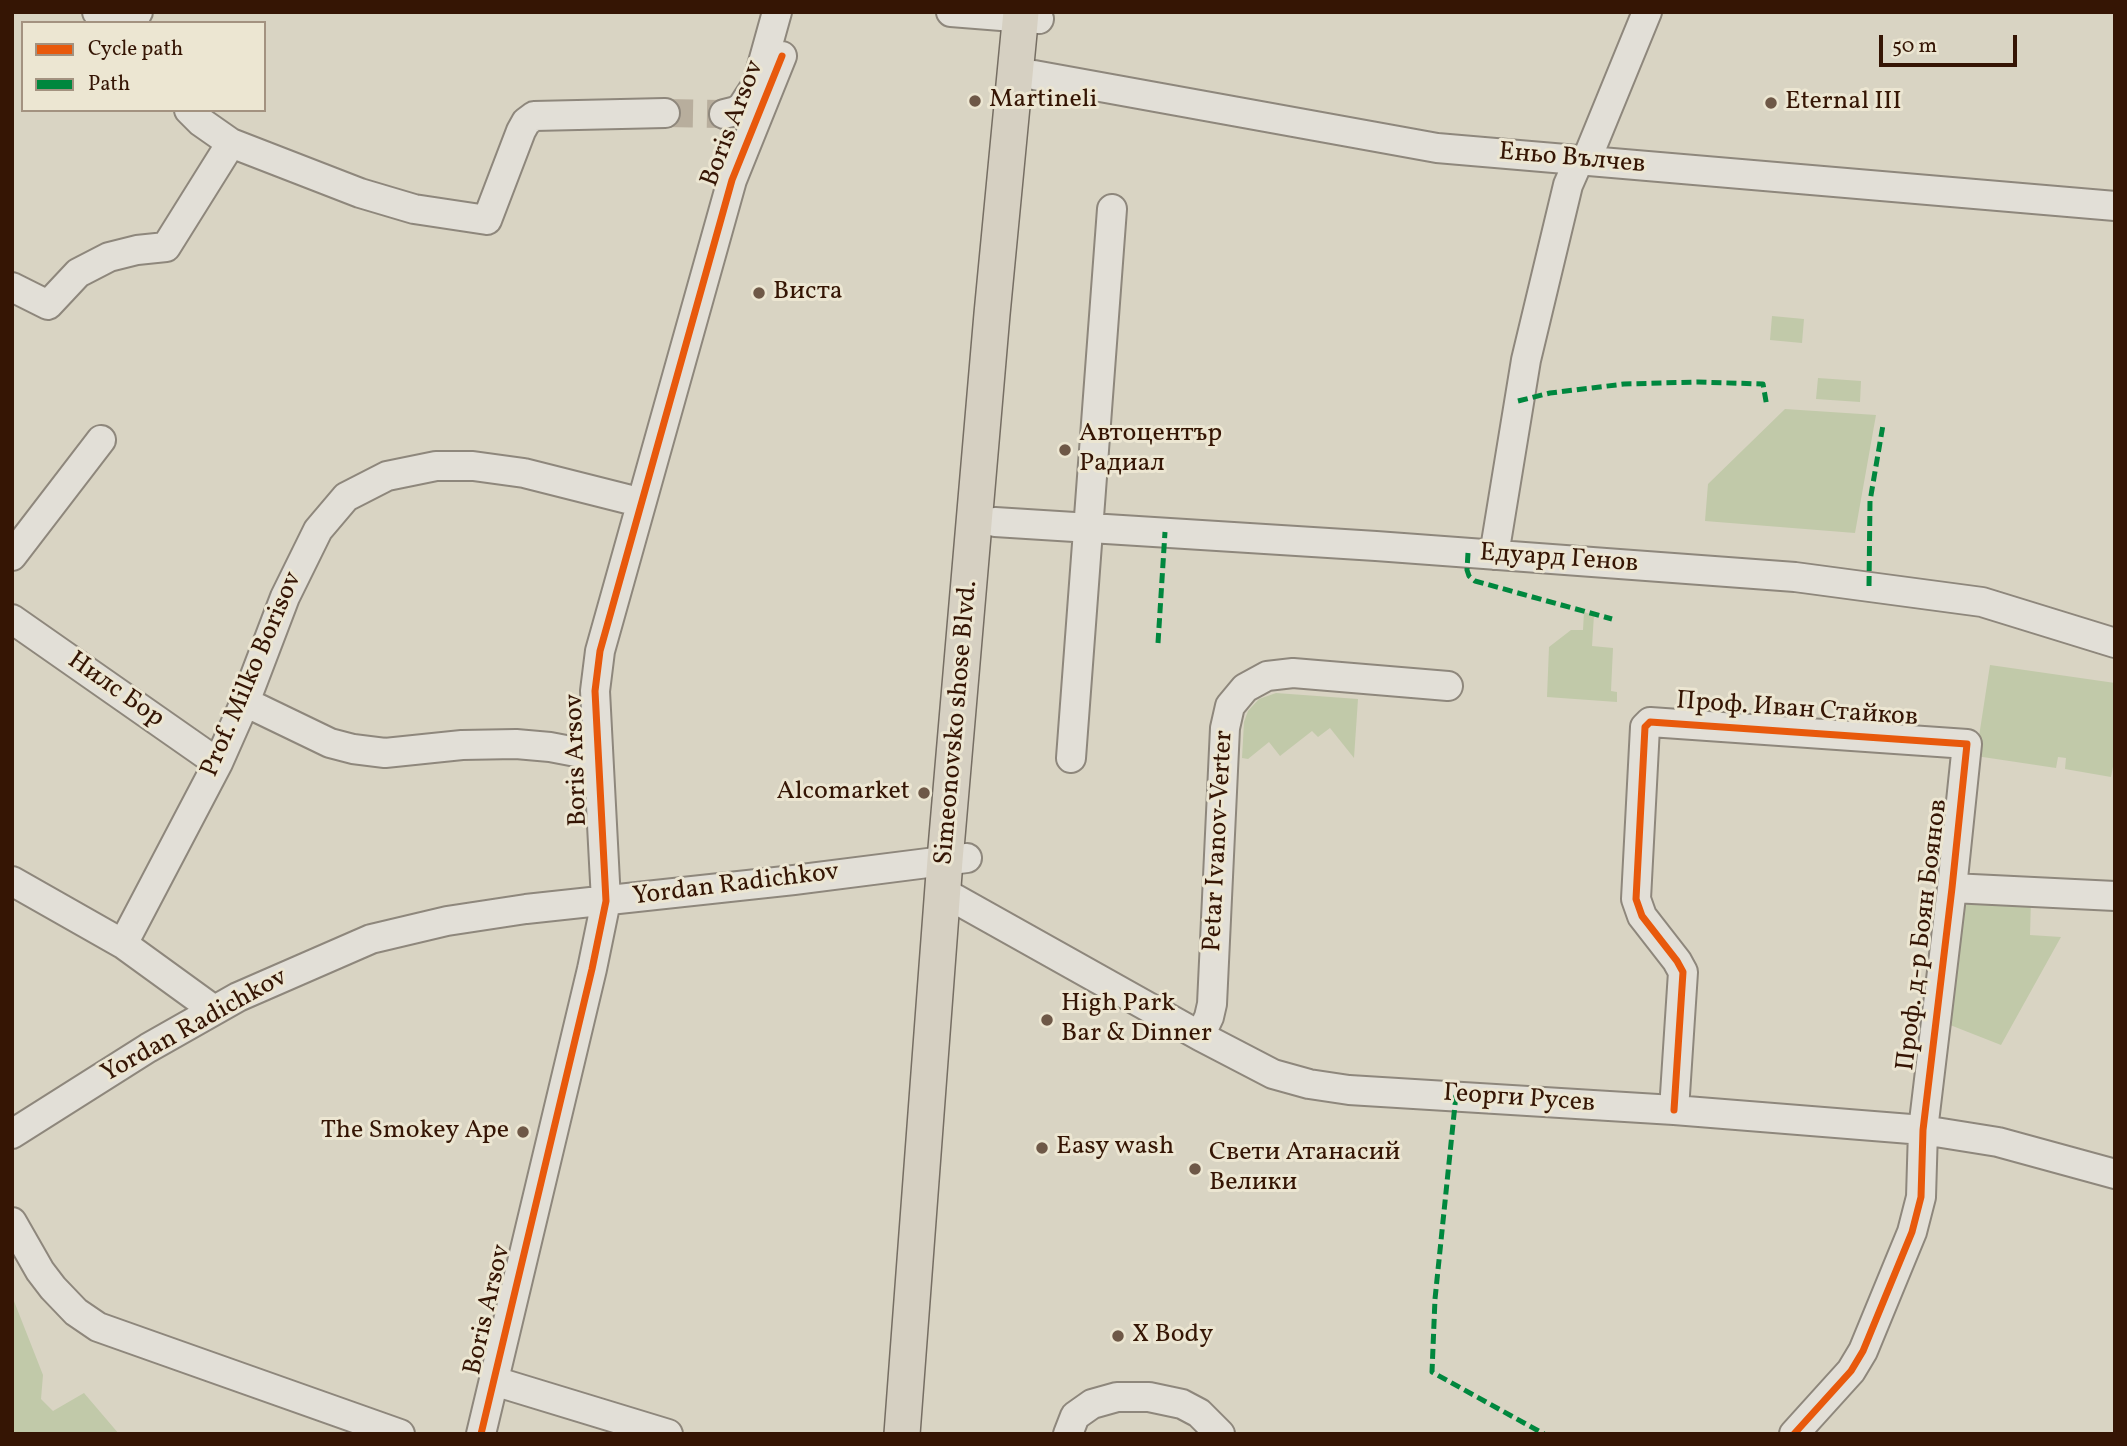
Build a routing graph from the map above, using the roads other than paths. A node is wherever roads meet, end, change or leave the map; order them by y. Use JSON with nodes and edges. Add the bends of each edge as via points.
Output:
{"nodes":[{"id":1,"x":777,"y":12,"type":"edge"},
{"id":2,"x":951,"y":12,"type":"edge"},
{"id":3,"x":1647,"y":12,"type":"edge"},
{"id":4,"x":1030,"y":15,"type":"edge"},
{"id":5,"x":782,"y":57,"type":"dead end"},
{"id":6,"x":1034,"y":75,"type":"junction"},
{"id":7,"x":191,"y":112,"type":"edge"},
{"id":8,"x":664,"y":113,"type":"tunnel mouth"},
{"id":9,"x":724,"y":114,"type":"tunnel mouth"},
{"id":10,"x":232,"y":143,"type":"junction"},
{"id":11,"x":1582,"y":161,"type":"junction"},
{"id":12,"x":2115,"y":206,"type":"edge"},
{"id":13,"x":1112,"y":209,"type":"dead end"},
{"id":14,"x":12,"y":287,"type":"edge"},
{"id":15,"x":101,"y":440,"type":"dead end"},
{"id":16,"x":627,"y":499,"type":"dead end"},
{"id":17,"x":995,"y":522,"type":"junction"},
{"id":18,"x":1087,"y":527,"type":"junction"},
{"id":19,"x":1494,"y":555,"type":"junction"},
{"id":20,"x":12,"y":556,"type":"edge"},
{"id":21,"x":12,"y":620,"type":"edge"},
{"id":22,"x":2115,"y":642,"type":"edge"},
{"id":23,"x":1448,"y":686,"type":"dead end"},
{"id":24,"x":245,"y":702,"type":"junction"},
{"id":25,"x":1967,"y":744,"type":"joint"},
{"id":26,"x":597,"y":756,"type":"junction"},
{"id":27,"x":1071,"y":758,"type":"dead end"},
{"id":28,"x":218,"y":763,"type":"junction"},
{"id":29,"x":954,"y":878,"type":"junction"},
{"id":30,"x":12,"y":881,"type":"edge"},
{"id":31,"x":1952,"y":888,"type":"junction"},
{"id":32,"x":2115,"y":896,"type":"edge"},
{"id":33,"x":606,"y":901,"type":"junction"},
{"id":34,"x":124,"y":944,"type":"junction"},
{"id":35,"x":214,"y":1010,"type":"junction"},
{"id":36,"x":1199,"y":1036,"type":"junction"},
{"id":37,"x":1674,"y":1110,"type":"junction"},
{"id":38,"x":1923,"y":1130,"type":"junction"},
{"id":39,"x":12,"y":1134,"type":"edge"},
{"id":40,"x":2115,"y":1174,"type":"edge"},
{"id":41,"x":12,"y":1222,"type":"edge"},
{"id":42,"x":494,"y":1381,"type":"junction"},
{"id":43,"x":400,"y":1434,"type":"edge"},
{"id":44,"x":481,"y":1434,"type":"edge"},
{"id":45,"x":668,"y":1434,"type":"edge"},
{"id":46,"x":902,"y":1434,"type":"edge"},
{"id":47,"x":925,"y":1434,"type":"edge"},
{"id":48,"x":1068,"y":1434,"type":"edge"},
{"id":49,"x":1220,"y":1434,"type":"edge"},
{"id":50,"x":1794,"y":1434,"type":"edge"}],
"edges":[{"from":1,"to":9,"type":"street","name":"Boris Arsov","via":[[757,84],[742,107]]},
{"from":2,"to":4,"type":"street"},
{"from":3,"to":11,"type":"street"},
{"from":4,"to":6,"type":"main road","name":"Simeonovsko shose Blvd."},
{"from":4,"to":29,"type":"main road","name":"Simeonovsko shose Blvd.","via":[[992,314]]},
{"from":5,"to":26,"type":"street","name":"Boris Arsov","via":[[732,180],[610,613],[595,691]]},
{"from":6,"to":11,"type":"street","name":"Еньо Вълчев","via":[[1437,148]]},
{"from":6,"to":17,"type":"main road","name":"Simeonovsko shose Blvd."},
{"from":7,"to":10,"type":"street"},
{"from":8,"to":10,"type":"street","via":[[534,116],[526,122],[487,220],[414,209],[360,193]]},
{"from":10,"to":14,"type":"street","via":[[166,247],[137,250],[88,267],[48,305]]},
{"from":11,"to":12,"type":"street","name":"Еньо Вълчев"},
{"from":11,"to":19,"type":"street","via":[[1568,185],[1525,360]]},
{"from":13,"to":18,"type":"street"},
{"from":15,"to":20,"type":"street"},
{"from":16,"to":24,"type":"street","name":"Prof. Milko Borisov","via":[[524,473],[473,466],[436,466],[387,476],[345,497],[318,530],[285,597]]},
{"from":17,"to":18,"type":"street","name":"Едуард Генов"},
{"from":17,"to":29,"type":"main road","name":"Simeonovsko shose Blvd."},
{"from":18,"to":19,"type":"street","name":"Едуард Генов"},
{"from":18,"to":27,"type":"street"},
{"from":19,"to":22,"type":"street","name":"Едуард Генов","via":[[1869,586],[1982,602]]},
{"from":21,"to":28,"type":"street","name":"Нилс Бор"},
{"from":23,"to":36,"type":"street","name":"Petar Ivanov-Verter","via":[[1293,673],[1267,676],[1245,688],[1230,706],[1225,728],[1212,1004]]},
{"from":24,"to":26,"type":"street","via":[[330,743],[353,749],[384,753],[516,744]]},
{"from":24,"to":28,"type":"street","name":"Prof. Milko Borisov"},
{"from":25,"to":31,"type":"street","name":"Проф. д-р Боян Боянов"},
{"from":25,"to":37,"type":"street","name":"Проф. Иван Стайков","via":[[1650,722],[1645,727],[1636,899],[1642,916],[1683,972]]},
{"from":26,"to":33,"type":"street","name":"Boris Arsov"},
{"from":28,"to":34,"type":"street","name":"Prof. Milko Borisov"},
{"from":29,"to":33,"type":"street","name":"Yordan Radichkov","via":[[794,880]]},
{"from":29,"to":36,"type":"street","name":"Георги Русев"},
{"from":29,"to":46,"type":"main road","name":"Simeonovsko shose Blvd."},
{"from":29,"to":47,"type":"main road","name":"Simeonovsko shose Blvd."},
{"from":30,"to":34,"type":"street"},
{"from":31,"to":32,"type":"street"},
{"from":31,"to":38,"type":"street","name":"Проф. д-р Боян Боянов"},
{"from":33,"to":35,"type":"street","name":"Yordan Radichkov","via":[[526,909],[371,939]]},
{"from":33,"to":42,"type":"street","name":"Boris Arsov"},
{"from":34,"to":35,"type":"street"},
{"from":35,"to":39,"type":"street","name":"Yordan Radichkov"},
{"from":36,"to":37,"type":"street","name":"Георги Русев","via":[[1273,1074],[1309,1084]]},
{"from":37,"to":38,"type":"street","name":"Георги Русев"},
{"from":38,"to":40,"type":"street","name":"Георги Русев","via":[[1998,1142]]},
{"from":38,"to":50,"type":"street","name":"Проф. д-р Боян Боянов","via":[[1921,1197],[1912,1232],[1874,1326],[1851,1371]]},
{"from":41,"to":43,"type":"street","via":[[53,1288],[98,1327]]},
{"from":42,"to":44,"type":"street","name":"Boris Arsov"},
{"from":42,"to":45,"type":"street"},
{"from":48,"to":49,"type":"street","via":[[1075,1416],[1091,1404],[1117,1397],[1182,1404]]}]}
